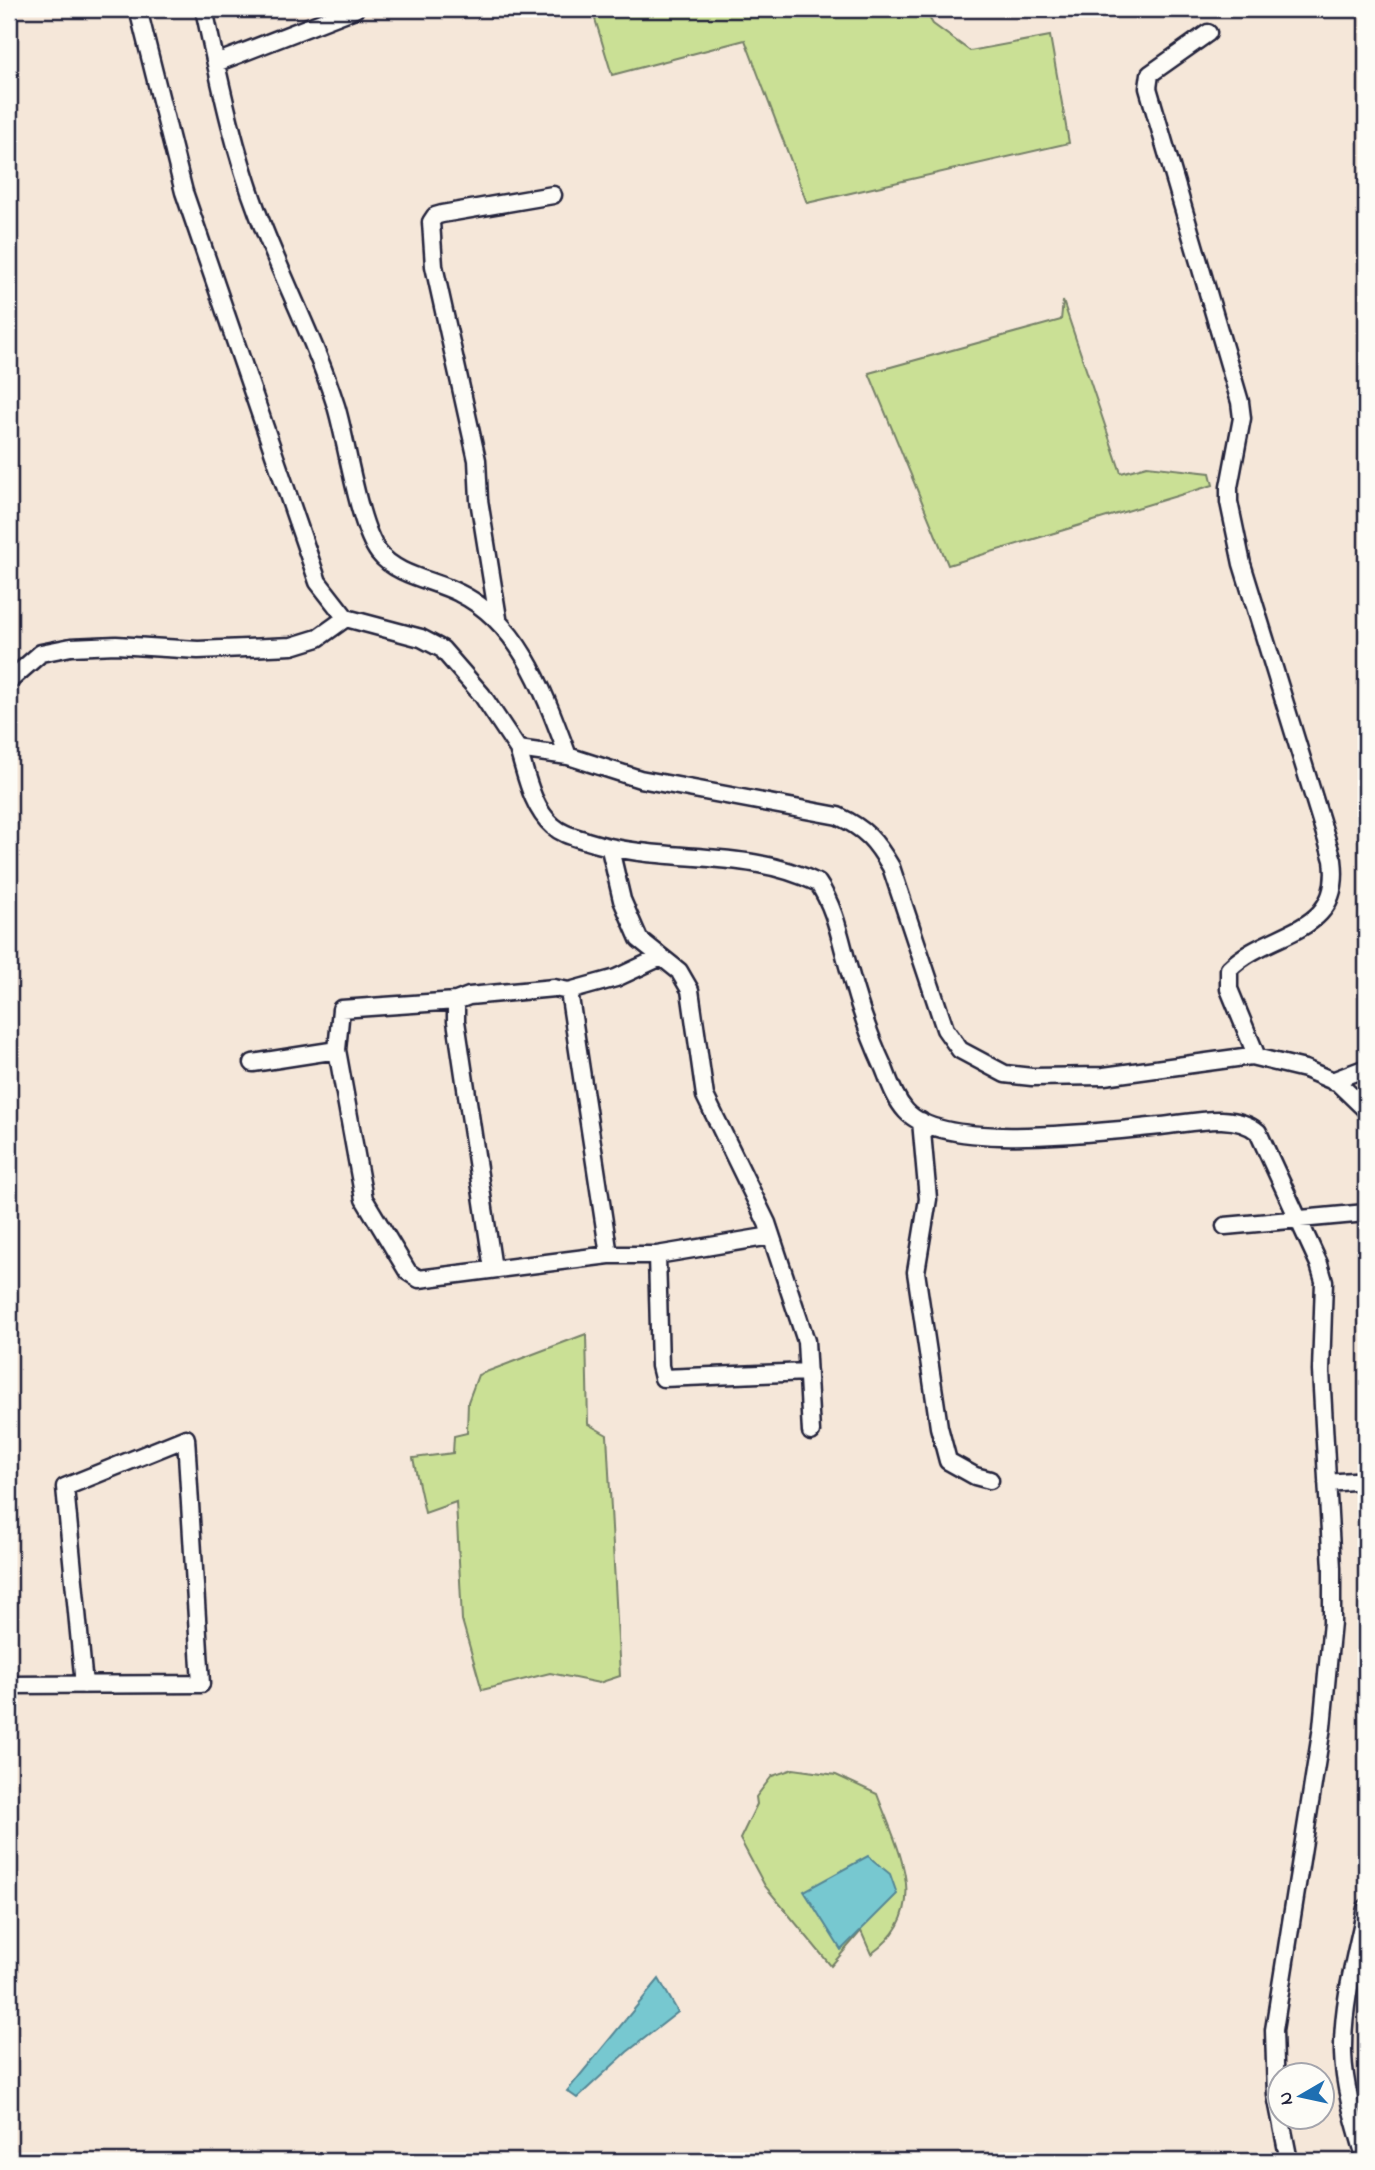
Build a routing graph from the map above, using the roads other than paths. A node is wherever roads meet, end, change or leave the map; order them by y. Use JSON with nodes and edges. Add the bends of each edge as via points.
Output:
{"nodes":[{"id":1,"x":138,"y":9,"type":"edge"},
{"id":2,"x":204,"y":9,"type":"edge"},
{"id":3,"x":355,"y":9,"type":"edge"},
{"id":4,"x":1208,"y":33,"type":"dead end"},
{"id":5,"x":216,"y":63,"type":"junction"},
{"id":6,"x":552,"y":195,"type":"dead end"},
{"id":7,"x":346,"y":618,"type":"junction"},
{"id":8,"x":498,"y":618,"type":"junction"},
{"id":9,"x":9,"y":681,"type":"edge"},
{"id":10,"x":518,"y":749,"type":"junction"},
{"id":11,"x":568,"y":756,"type":"junction"},
{"id":12,"x":610,"y":849,"type":"junction"},
{"id":13,"x":659,"y":958,"type":"junction"},
{"id":14,"x":569,"y":991,"type":"junction"},
{"id":15,"x":456,"y":1001,"type":"junction"},
{"id":16,"x":337,"y":1050,"type":"junction"},
{"id":17,"x":1257,"y":1057,"type":"junction"},
{"id":18,"x":253,"y":1063,"type":"dead end"},
{"id":19,"x":1366,"y":1068,"type":"edge"},
{"id":20,"x":1332,"y":1081,"type":"junction"},
{"id":21,"x":1366,"y":1110,"type":"edge"},
{"id":22,"x":921,"y":1121,"type":"junction"},
{"id":23,"x":1366,"y":1213,"type":"edge"},
{"id":24,"x":1297,"y":1219,"type":"junction"},
{"id":25,"x":1225,"y":1226,"type":"dead end"},
{"id":26,"x":771,"y":1236,"type":"junction"},
{"id":27,"x":609,"y":1255,"type":"junction"},
{"id":28,"x":657,"y":1255,"type":"junction"},
{"id":29,"x":493,"y":1269,"type":"junction"},
{"id":30,"x":808,"y":1372,"type":"junction"},
{"id":31,"x":811,"y":1432,"type":"dead end"},
{"id":32,"x":990,"y":1480,"type":"dead end"},
{"id":33,"x":1366,"y":1480,"type":"edge"},
{"id":34,"x":1327,"y":1483,"type":"junction"},
{"id":35,"x":9,"y":1685,"type":"edge"},
{"id":36,"x":84,"y":1685,"type":"junction"},
{"id":37,"x":1366,"y":1908,"type":"edge"},
{"id":38,"x":1366,"y":2160,"type":"edge"},
{"id":39,"x":1289,"y":2161,"type":"edge"}],
"edges":[{"from":1,"to":7,"type":"street","via":[[188,205],[318,582]]},
{"from":2,"to":5,"type":"street"},
{"from":3,"to":5,"type":"street"},
{"from":4,"to":17,"type":"street","via":[[1150,74],[1148,88],[1240,402],[1242,418],[1229,486],[1242,564],[1336,881],[1332,898],[1315,919],[1250,952],[1229,969],[1229,989]]},
{"from":5,"to":8,"type":"street","via":[[257,212],[335,404],[367,530],[379,553],[396,567],[460,593]]},
{"from":6,"to":8,"type":"street","via":[[442,214],[431,222],[434,266],[477,460]]},
{"from":7,"to":9,"type":"street","via":[[318,638],[292,646],[198,650],[71,647],[41,653]]},
{"from":7,"to":10,"type":"street","via":[[421,638],[442,649],[482,695]]},
{"from":8,"to":11,"type":"street","via":[[540,682]]},
{"from":10,"to":11,"type":"street"},
{"from":10,"to":12,"type":"street","via":[[536,803],[552,825]]},
{"from":11,"to":17,"type":"street","via":[[640,779],[838,816],[859,826],[891,867],[944,1029],[960,1050],[986,1066],[1032,1077],[1104,1076]]},
{"from":12,"to":13,"type":"street","via":[[626,914],[639,939]]},
{"from":12,"to":22,"type":"street","via":[[732,860],[818,883],[831,906],[872,1043],[897,1099],[907,1113]]},
{"from":13,"to":14,"type":"street","via":[[616,978]]},
{"from":13,"to":26,"type":"street","via":[[679,971],[690,990],[705,1096]]},
{"from":14,"to":15,"type":"street","via":[[554,988]]},
{"from":14,"to":27,"type":"street"},
{"from":15,"to":16,"type":"street","via":[[341,1009]]},
{"from":15,"to":29,"type":"street"},
{"from":16,"to":18,"type":"street"},
{"from":16,"to":29,"type":"street","via":[[364,1199],[408,1272],[419,1279]]},
{"from":17,"to":20,"type":"street"},
{"from":19,"to":20,"type":"street"},
{"from":20,"to":21,"type":"street"},
{"from":22,"to":24,"type":"street","via":[[975,1135],[1082,1134],[1222,1119],[1250,1125],[1258,1132]]},
{"from":22,"to":32,"type":"street","via":[[928,1199],[916,1272],[939,1427],[948,1461]]},
{"from":23,"to":24,"type":"street"},
{"from":24,"to":25,"type":"street"},
{"from":24,"to":34,"type":"street","via":[[1324,1281],[1321,1371]]},
{"from":26,"to":28,"type":"street"},
{"from":26,"to":30,"type":"street","via":[[806,1341]]},
{"from":27,"to":28,"type":"street"},
{"from":27,"to":29,"type":"street"},
{"from":28,"to":30,"type":"street","via":[[663,1378]]},
{"from":30,"to":31,"type":"street"},
{"from":33,"to":34,"type":"street"},
{"from":34,"to":39,"type":"street","via":[[1332,1622],[1322,1727],[1275,2030],[1276,2095]]},
{"from":35,"to":36,"type":"street"},
{"from":36,"to":36,"type":"street","via":[[201,1684],[186,1437],[65,1487]]},
{"from":37,"to":38,"type":"street","via":[[1349,1989],[1343,2054],[1352,2113]]}]}
